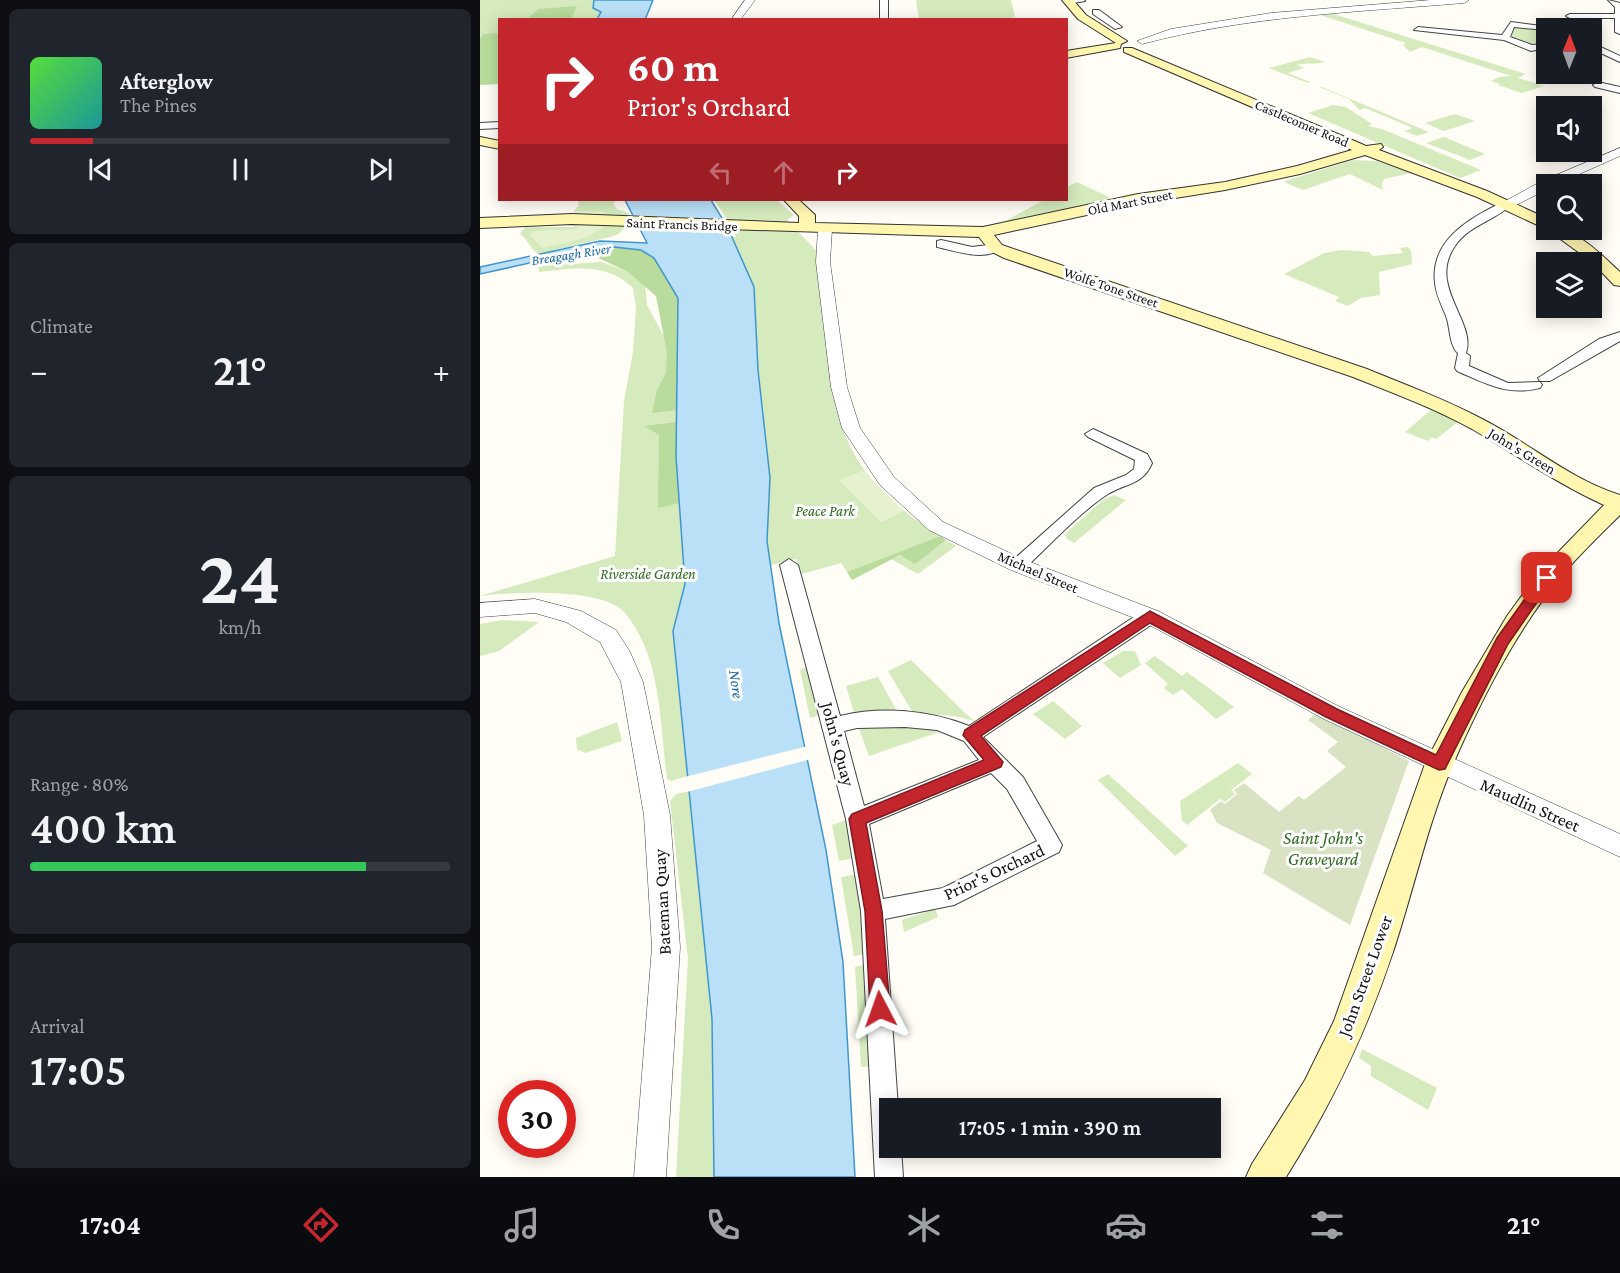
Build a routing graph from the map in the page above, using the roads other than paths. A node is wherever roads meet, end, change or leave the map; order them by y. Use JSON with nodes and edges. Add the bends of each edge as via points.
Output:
{"nodes":[{"id":1,"x":750,"y":0,"type":"edge"},
{"id":2,"x":884,"y":0,"type":"edge"},
{"id":3,"x":1464,"y":0,"type":"edge"},
{"id":4,"x":1612,"y":0,"type":"edge"},
{"id":5,"x":1067,"y":1,"type":"edge"},
{"id":6,"x":1082,"y":1,"type":"edge"},
{"id":7,"x":1570,"y":16,"type":"dead end"},
{"id":8,"x":1619,"y":16,"type":"edge"},
{"id":9,"x":1082,"y":17,"type":"junction"},
{"id":10,"x":736,"y":18,"type":"edge"},
{"id":11,"x":884,"y":18,"type":"edge"},
{"id":12,"x":1536,"y":26,"type":"edge"},
{"id":13,"x":1118,"y":27,"type":"dead end"},
{"id":14,"x":1418,"y":30,"type":"dead end"},
{"id":15,"x":1619,"y":32,"type":"edge"},
{"id":16,"x":1505,"y":38,"type":"junction"},
{"id":17,"x":1145,"y":44,"type":"junction"},
{"id":18,"x":1122,"y":46,"type":"junction"},
{"id":19,"x":1536,"y":47,"type":"edge"},
{"id":20,"x":1602,"y":51,"type":"edge"},
{"id":21,"x":1068,"y":56,"type":"edge"},
{"id":22,"x":1620,"y":59,"type":"edge"},
{"id":23,"x":1598,"y":85,"type":"dead end"},
{"id":24,"x":1620,"y":90,"type":"edge"},
{"id":25,"x":498,"y":125,"type":"edge"},
{"id":26,"x":480,"y":126,"type":"edge"},
{"id":27,"x":480,"y":141,"type":"edge"},
{"id":28,"x":498,"y":145,"type":"edge"},
{"id":29,"x":1364,"y":146,"type":"junction"},
{"id":30,"x":1620,"y":152,"type":"edge"},
{"id":31,"x":1571,"y":174,"type":"edge"},
{"id":32,"x":1536,"y":190,"type":"edge"},
{"id":33,"x":793,"y":201,"type":"edge"},
{"id":34,"x":1505,"y":205,"type":"junction"},
{"id":35,"x":1536,"y":219,"type":"edge"},
{"id":36,"x":480,"y":223,"type":"edge"},
{"id":37,"x":800,"y":228,"type":"junction"},
{"id":38,"x":825,"y":229,"type":"junction"},
{"id":39,"x":983,"y":232,"type":"junction"},
{"id":40,"x":1571,"y":240,"type":"edge"},
{"id":41,"x":941,"y":244,"type":"dead end"},
{"id":42,"x":996,"y":248,"type":"junction"},
{"id":43,"x":1620,"y":280,"type":"edge"},
{"id":44,"x":1620,"y":336,"type":"edge"},
{"id":45,"x":1424,"y":399,"type":"joint"},
{"id":46,"x":1093,"y":434,"type":"dead end"},
{"id":47,"x":1620,"y":503,"type":"edge"},
{"id":48,"x":1018,"y":565,"type":"junction"},
{"id":49,"x":789,"y":566,"type":"dead end"},
{"id":50,"x":480,"y":610,"type":"edge"},
{"id":51,"x":1150,"y":616,"type":"junction"},
{"id":52,"x":833,"y":726,"type":"junction"},
{"id":53,"x":971,"y":735,"type":"junction"},
{"id":54,"x":995,"y":762,"type":"junction"},
{"id":55,"x":1439,"y":764,"type":"junction"},
{"id":56,"x":857,"y":819,"type":"junction"},
{"id":57,"x":1620,"y":846,"type":"edge"},
{"id":58,"x":873,"y":911,"type":"junction"},
{"id":59,"x":650,"y":1177,"type":"edge"},
{"id":60,"x":889,"y":1177,"type":"edge"},
{"id":61,"x":1265,"y":1177,"type":"edge"}],
"edges":[{"from":1,"to":10,"type":"street"},
{"from":2,"to":11,"type":"street"},
{"from":3,"to":17,"type":"street","via":[[1271,16],[1171,32]]},
{"from":4,"to":8,"type":"street","via":[[1619,6]]},
{"from":5,"to":6,"type":"street"},
{"from":5,"to":9,"type":"main road","name":"Castlecomer Road"},
{"from":7,"to":8,"type":"street"},
{"from":8,"to":15,"type":"street"},
{"from":9,"to":13,"type":"street","via":[[1097,13]]},
{"from":9,"to":18,"type":"main road","name":"Castlecomer Road"},
{"from":12,"to":16,"type":"street","via":[[1511,24]]},
{"from":14,"to":16,"type":"street"},
{"from":16,"to":19,"type":"street"},
{"from":17,"to":18,"type":"main road"},
{"from":17,"to":29,"type":"main road","name":"Castlecomer Road","via":[[1152,52]]},
{"from":18,"to":21,"type":"main road"},
{"from":18,"to":29,"type":"main road","name":"Castlecomer Road"},
{"from":20,"to":22,"type":"street"},
{"from":23,"to":24,"type":"street"},
{"from":25,"to":26,"type":"street"},
{"from":27,"to":28,"type":"main road"},
{"from":29,"to":34,"type":"main road","name":"Castlecomer Road"},
{"from":29,"to":39,"type":"main road","name":"Old Mart Street","via":[[1278,174],[1225,186],[1138,199]]},
{"from":30,"to":31,"type":"street"},
{"from":32,"to":34,"type":"street"},
{"from":33,"to":37,"type":"main road","via":[[807,216]]},
{"from":34,"to":35,"type":"main road","name":"Castlecomer Road"},
{"from":34,"to":44,"type":"street","via":[[1459,233],[1446,247],[1440,264],[1441,284],[1456,324],[1462,358],[1506,387],[1540,381]]},
{"from":36,"to":37,"type":"main road","name":"Saint Francis Bridge","via":[[572,219]]},
{"from":37,"to":38,"type":"main road"},
{"from":38,"to":39,"type":"main road"},
{"from":38,"to":48,"type":"street","name":"Michael Street","via":[[824,262],[839,387],[858,442],[887,481],[936,526]]},
{"from":39,"to":42,"type":"main road"},
{"from":40,"to":43,"type":"main road"},
{"from":41,"to":42,"type":"street","via":[[972,251]]},
{"from":42,"to":45,"type":"main road","name":"Wolfe Tone Street","via":[[1360,373]]},
{"from":45,"to":47,"type":"main road","name":"John's Green","via":[[1477,424],[1584,488]]},
{"from":46,"to":48,"type":"street","via":[[1141,457],[1143,468],[1134,478],[1100,492]]},
{"from":47,"to":55,"type":"main road","name":"John Street Lower","via":[[1547,578],[1502,642]]},
{"from":48,"to":51,"type":"street","name":"Michael Street"},
{"from":49,"to":52,"type":"street","name":"John's Quay"},
{"from":50,"to":59,"type":"street","name":"Bateman Quay","via":[[520,606],[556,610],[591,625],[608,636],[625,663],[638,706],[657,815],[666,947]]},
{"from":51,"to":53,"type":"street"},
{"from":51,"to":55,"type":"street","name":"Michael Street","via":[[1332,713]]},
{"from":52,"to":53,"type":"street","name":"Prior's Orchard","via":[[857,720],[905,719],[939,722]]},
{"from":52,"to":56,"type":"street","name":"John's Quay"},
{"from":53,"to":54,"type":"street","name":"Prior's Orchard"},
{"from":54,"to":56,"type":"street"},
{"from":54,"to":58,"type":"street","name":"Prior's Orchard","via":[[1015,783],[1051,845],[946,898]]},
{"from":55,"to":57,"type":"street","name":"Maudlin Street"},
{"from":55,"to":61,"type":"main road","name":"John Street Lower","via":[[1332,1064]]},
{"from":56,"to":58,"type":"street","name":"John's Quay"},
{"from":58,"to":60,"type":"street","name":"John's Quay"}]}
